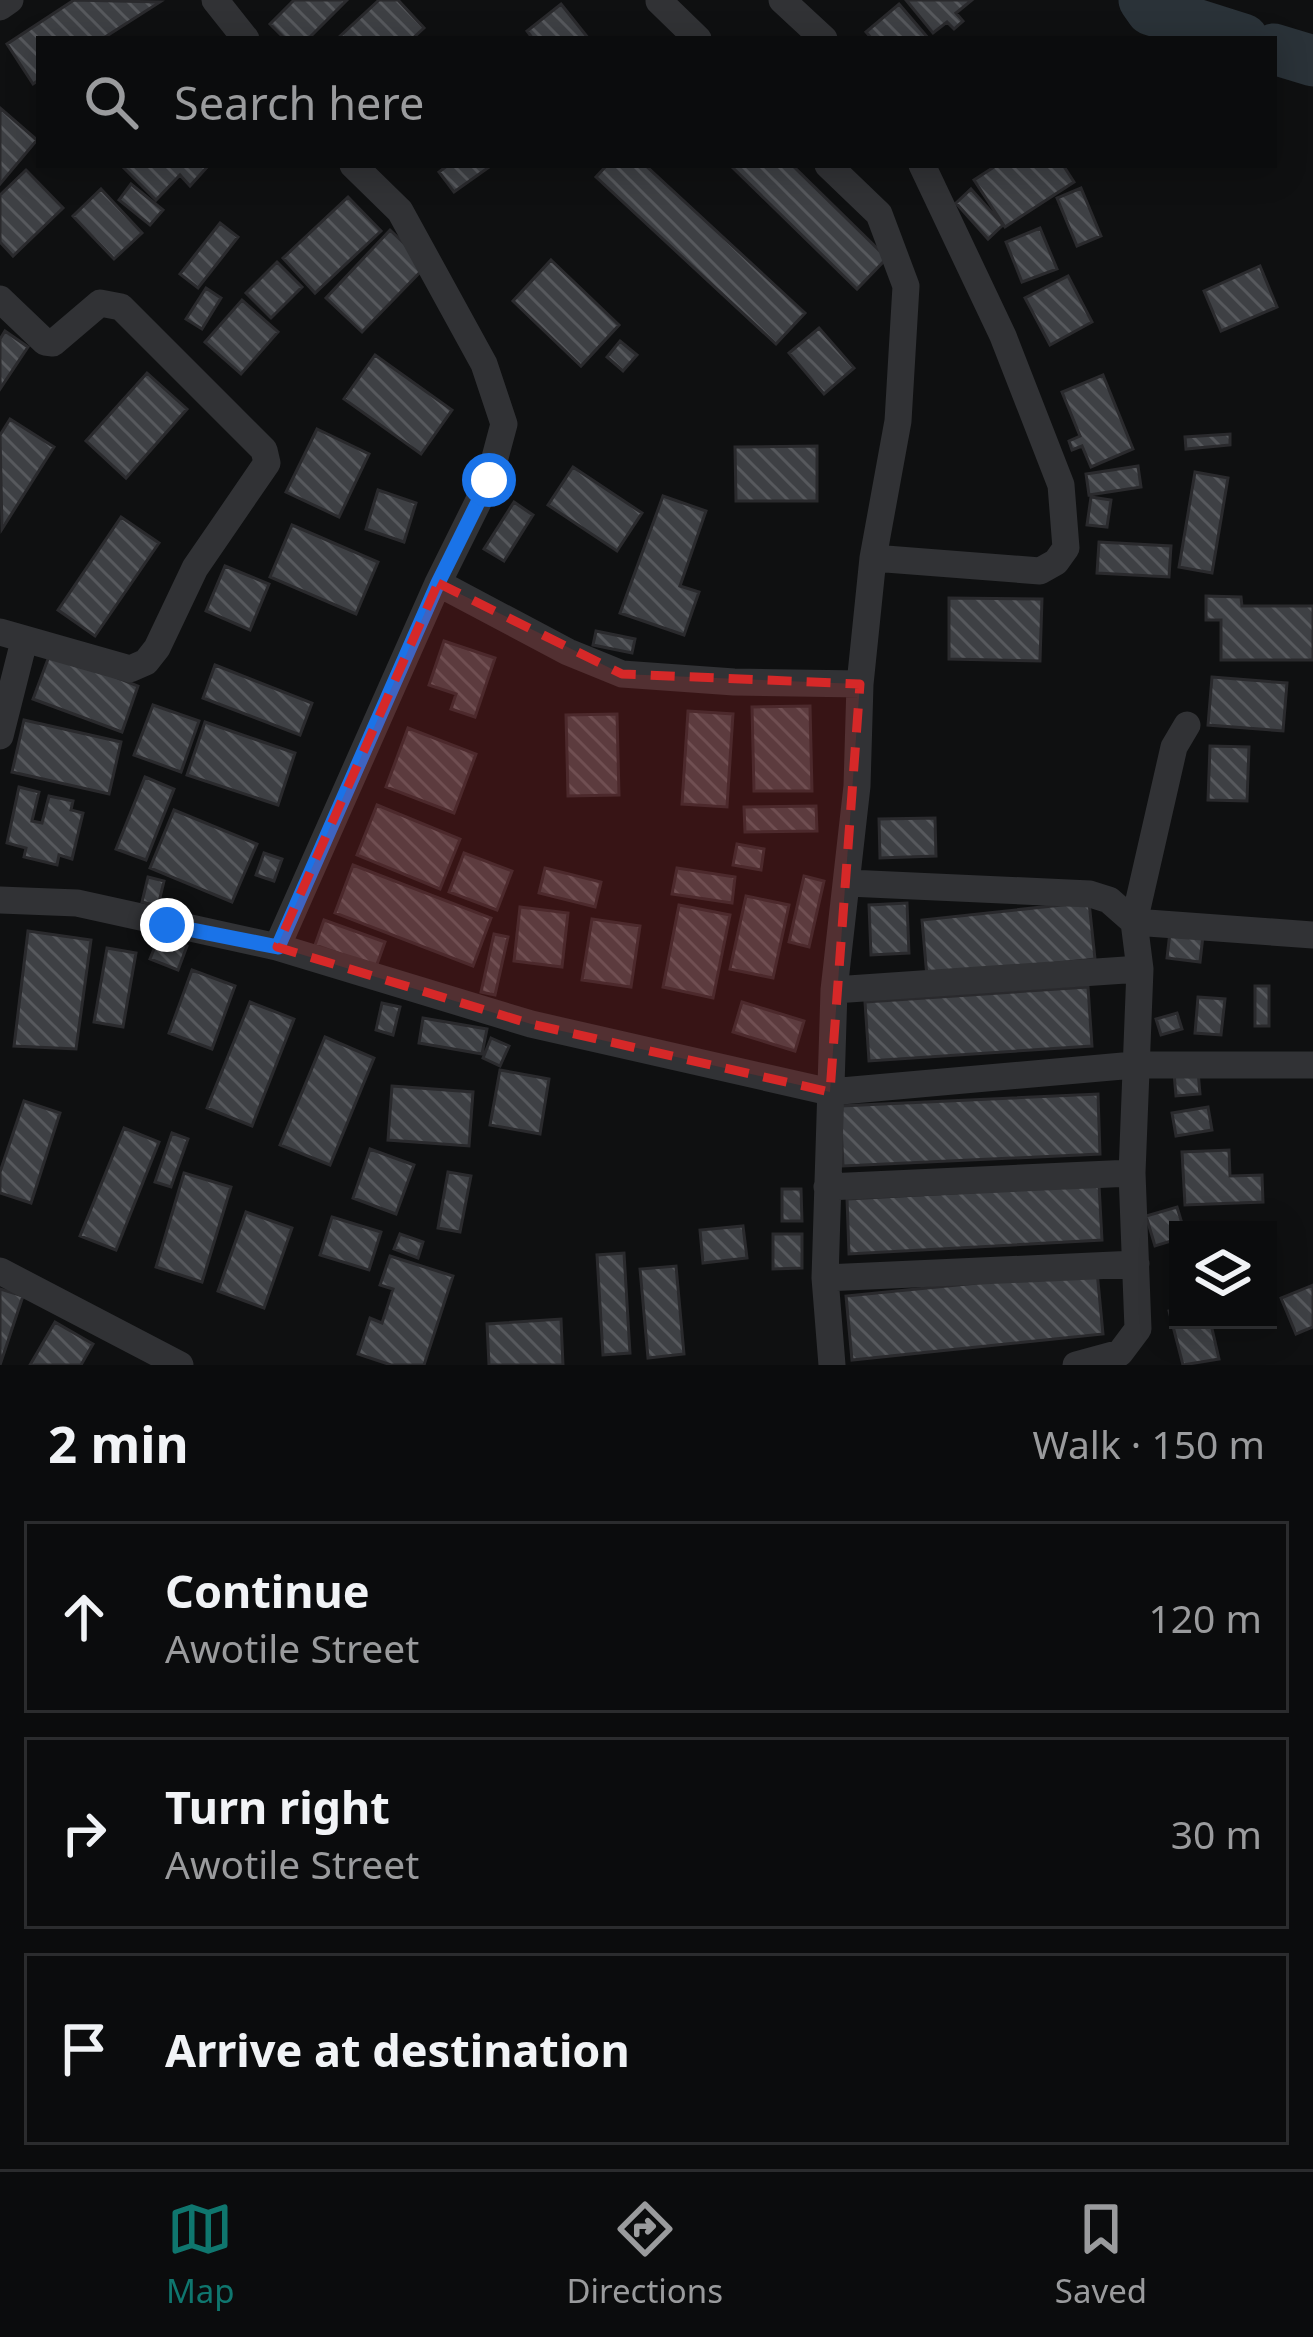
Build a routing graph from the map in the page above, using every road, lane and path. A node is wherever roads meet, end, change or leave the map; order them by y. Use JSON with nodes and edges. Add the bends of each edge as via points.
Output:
{"nodes":[{"id":1,"x":10,"y":0,"type":"edge"},
{"id":2,"x":215,"y":0,"type":"edge"},
{"id":3,"x":782,"y":0,"type":"edge"},
{"id":4,"x":659,"y":1,"type":"edge"},
{"id":5,"x":0,"y":7,"type":"edge"},
{"id":6,"x":244,"y":36,"type":"edge"},
{"id":7,"x":695,"y":36,"type":"edge"},
{"id":8,"x":821,"y":36,"type":"edge"},
{"id":9,"x":356,"y":168,"type":"edge"},
{"id":10,"x":832,"y":168,"type":"edge"},
{"id":11,"x":923,"y":168,"type":"edge"},
{"id":12,"x":0,"y":299,"type":"edge"},
{"id":13,"x":873,"y":558,"type":"junction"},
{"id":14,"x":438,"y":583,"type":"junction"},
{"id":15,"x":12,"y":636,"type":"edge"},
{"id":16,"x":860,"y":684,"type":"junction"},
{"id":17,"x":1186,"y":725,"type":"dead end"},
{"id":18,"x":0,"y":736,"type":"edge"},
{"id":19,"x":848,"y":883,"type":"junction"},
{"id":20,"x":0,"y":900,"type":"edge"},
{"id":21,"x":1134,"y":922,"type":"junction"},
{"id":22,"x":1313,"y":935,"type":"edge"},
{"id":23,"x":278,"y":947,"type":"junction"},
{"id":24,"x":1140,"y":969,"type":"junction"},
{"id":25,"x":834,"y":990,"type":"junction"},
{"id":26,"x":1134,"y":1065,"type":"junction"},
{"id":27,"x":1313,"y":1065,"type":"edge"},
{"id":28,"x":830,"y":1092,"type":"junction"},
{"id":29,"x":1132,"y":1173,"type":"junction"},
{"id":30,"x":827,"y":1187,"type":"junction"},
{"id":31,"x":1136,"y":1264,"type":"junction"},
{"id":32,"x":0,"y":1271,"type":"edge"},
{"id":33,"x":825,"y":1278,"type":"junction"},
{"id":34,"x":171,"y":1363,"type":"edge"},
{"id":35,"x":832,"y":1365,"type":"edge"},
{"id":36,"x":1076,"y":1365,"type":"edge"}],
"edges":[{"from":1,"to":5,"type":"street"},
{"from":2,"to":6,"type":"street"},
{"from":3,"to":8,"type":"street"},
{"from":4,"to":7,"type":"street"},
{"from":9,"to":14,"type":"street","via":[[400,211],[484,364],[505,424],[489,480]]},
{"from":10,"to":13,"type":"street","via":[[879,214],[906,286],[898,421]]},
{"from":11,"to":13,"type":"street","via":[[1003,336],[1061,485],[1066,548],[1040,572]]},
{"from":12,"to":15,"type":"street","via":[[53,344],[100,303],[121,307],[264,450],[267,463],[195,568],[146,662],[130,669]]},
{"from":13,"to":16,"type":"street"},
{"from":14,"to":16,"type":"street","via":[[622,674]]},
{"from":14,"to":23,"type":"street"},
{"from":15,"to":18,"type":"street"},
{"from":16,"to":19,"type":"street"},
{"from":17,"to":21,"type":"street"},
{"from":19,"to":21,"type":"street","via":[[1090,894]]},
{"from":19,"to":25,"type":"street"},
{"from":20,"to":23,"type":"street","via":[[77,904]]},
{"from":21,"to":22,"type":"street"},
{"from":21,"to":24,"type":"street"},
{"from":23,"to":28,"type":"street","via":[[531,1024]]},
{"from":24,"to":25,"type":"street"},
{"from":24,"to":26,"type":"street"},
{"from":25,"to":28,"type":"street"},
{"from":26,"to":27,"type":"street"},
{"from":26,"to":28,"type":"street"},
{"from":26,"to":29,"type":"street"},
{"from":28,"to":30,"type":"street"},
{"from":29,"to":30,"type":"street"},
{"from":29,"to":31,"type":"street"},
{"from":30,"to":33,"type":"street"},
{"from":31,"to":33,"type":"street"},
{"from":31,"to":36,"type":"street","via":[[1138,1329],[1120,1353]]},
{"from":32,"to":34,"type":"street"},
{"from":33,"to":35,"type":"street"}]}
